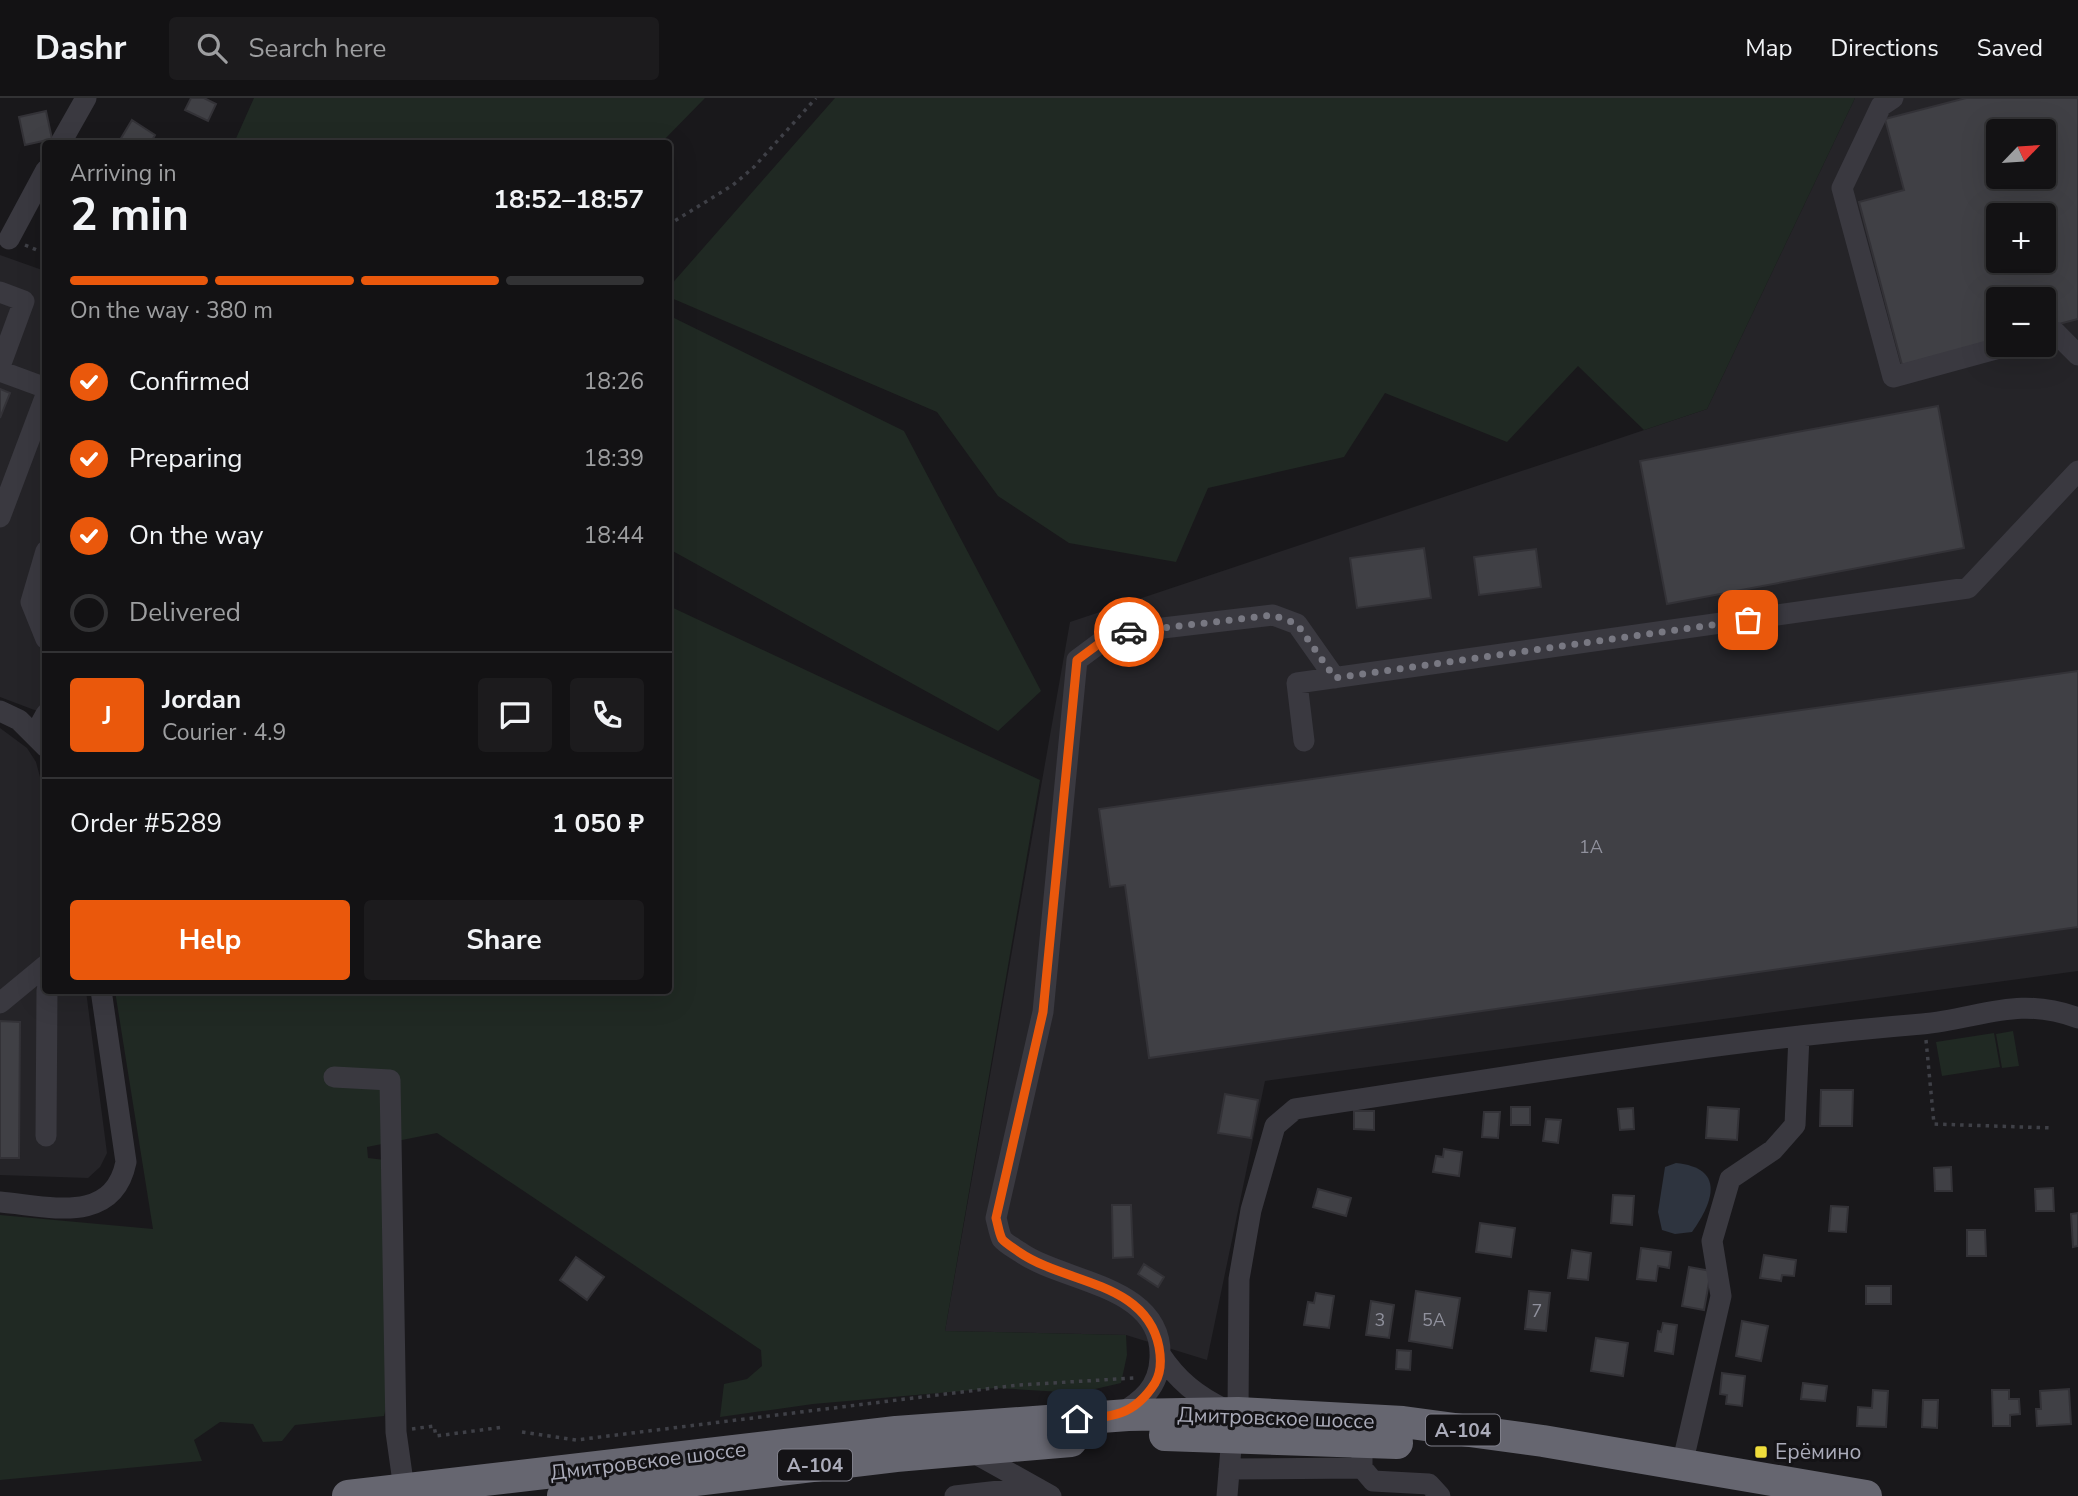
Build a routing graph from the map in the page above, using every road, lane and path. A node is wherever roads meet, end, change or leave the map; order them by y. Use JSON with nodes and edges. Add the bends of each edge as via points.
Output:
{"nodes":[{"id":1,"x":64,"y":98,"type":"edge"},
{"id":2,"x":86,"y":98,"type":"edge"},
{"id":3,"x":816,"y":98,"type":"edge"},
{"id":4,"x":1894,"y":98,"type":"edge"},
{"id":5,"x":71,"y":123,"type":"junction"},
{"id":6,"x":62,"y":140,"type":"edge"},
{"id":7,"x":42,"y":177,"type":"edge"},
{"id":8,"x":672,"y":223,"type":"edge"},
{"id":9,"x":9,"y":239,"type":"dead end"},
{"id":10,"x":0,"y":292,"type":"edge"},
{"id":11,"x":2056,"y":333,"type":"edge"},
{"id":12,"x":1986,"y":352,"type":"edge"},
{"id":13,"x":2078,"y":355,"type":"edge"},
{"id":14,"x":0,"y":368,"type":"edge"},
{"id":15,"x":42,"y":386,"type":"edge"},
{"id":16,"x":42,"y":406,"type":"edge"},
{"id":17,"x":2078,"y":471,"type":"edge"},
{"id":18,"x":0,"y":517,"type":"edge"},
{"id":19,"x":42,"y":565,"type":"edge"},
{"id":20,"x":42,"y":629,"type":"edge"},
{"id":21,"x":1335,"y":678,"type":"junction"},
{"id":22,"x":0,"y":711,"type":"edge"},
{"id":23,"x":40,"y":741,"type":"edge"},
{"id":24,"x":1304,"y":741,"type":"dead end"},
{"id":25,"x":42,"y":968,"type":"edge"},
{"id":26,"x":47,"y":994,"type":"edge"},
{"id":27,"x":102,"y":994,"type":"edge"},
{"id":28,"x":0,"y":1003,"type":"edge"},
{"id":29,"x":2078,"y":1018,"type":"edge"},
{"id":30,"x":1924,"y":1024,"type":"junction"},
{"id":31,"x":1799,"y":1036,"type":"junction"},
{"id":32,"x":334,"y":1076,"type":"dead end"},
{"id":33,"x":2053,"y":1128,"type":"dead end"},
{"id":34,"x":46,"y":1136,"type":"dead end"},
{"id":35,"x":0,"y":1202,"type":"edge"},
{"id":36,"x":1160,"y":1353,"type":"junction"},
{"id":37,"x":1159,"y":1376,"type":"junction"},
{"id":38,"x":1116,"y":1416,"type":"junction"},
{"id":39,"x":1234,"y":1421,"type":"junction"},
{"id":40,"x":504,"y":1427,"type":"dead end"},
{"id":41,"x":396,"y":1432,"type":"junction"},
{"id":42,"x":522,"y":1433,"type":"dead end"},
{"id":43,"x":967,"y":1449,"type":"junction"},
{"id":44,"x":1362,"y":1455,"type":"junction"},
{"id":45,"x":1682,"y":1465,"type":"junction"},
{"id":46,"x":1229,"y":1469,"type":"junction"},
{"id":47,"x":404,"y":1489,"type":"junction"},
{"id":48,"x":660,"y":1490,"type":"edge"},
{"id":49,"x":1043,"y":1491,"type":"edge"},
{"id":50,"x":348,"y":1496,"type":"edge"},
{"id":51,"x":564,"y":1496,"type":"edge"},
{"id":52,"x":955,"y":1496,"type":"edge"},
{"id":53,"x":1227,"y":1496,"type":"edge"},
{"id":54,"x":1440,"y":1496,"type":"edge"},
{"id":55,"x":1744,"y":1496,"type":"edge"},
{"id":56,"x":1866,"y":1496,"type":"edge"}],
"edges":[{"from":1,"to":5,"type":"street"},
{"from":2,"to":5,"type":"street"},
{"from":3,"to":8,"type":"path","via":[[754,167]]},
{"from":4,"to":12,"type":"street","via":[[1881,106],[1842,188],[1893,377]]},
{"from":5,"to":6,"type":"street"},
{"from":7,"to":9,"type":"street"},
{"from":10,"to":14,"type":"street","via":[[24,301]]},
{"from":11,"to":13,"type":"street"},
{"from":14,"to":15,"type":"street"},
{"from":16,"to":18,"type":"street"},
{"from":17,"to":21,"type":"street","via":[[1968,588]]},
{"from":19,"to":20,"type":"street","via":[[31,602]]},
{"from":21,"to":24,"type":"street","via":[[1297,683]]},
{"from":21,"to":36,"type":"street","via":[[1297,624],[1273,615],[1112,634],[1077,660],[1043,1012],[996,1218],[1003,1240],[1030,1259],[1138,1306],[1157,1335]]},
{"from":22,"to":23,"type":"street","via":[[19,720]]},
{"from":25,"to":28,"type":"street"},
{"from":26,"to":34,"type":"street"},
{"from":27,"to":35,"type":"street","via":[[126,1162],[122,1179],[92,1206]]},
{"from":29,"to":30,"type":"street","via":[[2062,1012],[2003,1007]]},
{"from":30,"to":31,"type":"street"},
{"from":30,"to":33,"type":"path","via":[[1934,1125]]},
{"from":31,"to":39,"type":"street","via":[[1295,1109],[1275,1126],[1251,1210],[1239,1279]]},
{"from":31,"to":45,"type":"street","via":[[1795,1125],[1773,1150],[1730,1179],[1712,1241],[1721,1296]]},
{"from":32,"to":41,"type":"street","via":[[390,1080]]},
{"from":36,"to":37,"type":"street"},
{"from":36,"to":39,"type":"street","via":[[1189,1389]]},
{"from":37,"to":38,"type":"street","via":[[1138,1403]]},
{"from":37,"to":42,"type":"path","via":[[1018,1385],[576,1440]]},
{"from":38,"to":39,"type":"highway","name":"Дмитровское шоссе","number":"А-104"},
{"from":38,"to":47,"type":"highway","name":"Дмитровское шоссе","number":"А-104","via":[[896,1432]]},
{"from":39,"to":43,"type":"highway","name":"Дмитровское шоссе","number":"А-104","via":[[1164,1435]]},
{"from":39,"to":44,"type":"highway","name":"Дмитровское шоссе","number":"А-104"},
{"from":39,"to":45,"type":"highway","name":"Дмитровское шоссе","number":"А-104","via":[[1403,1422]]},
{"from":39,"to":46,"type":"street"},
{"from":40,"to":41,"type":"path","via":[[436,1436],[435,1426]]},
{"from":41,"to":47,"type":"street"},
{"from":43,"to":48,"type":"highway","name":"Дмитровское шоссе","number":"А-104"},
{"from":43,"to":49,"type":"street"},
{"from":44,"to":46,"type":"street"},
{"from":44,"to":54,"type":"street","via":[[1373,1481],[1429,1484]]},
{"from":44,"to":55,"type":"highway","name":"Дмитровское шоссе","number":"А-104","via":[[1537,1462]]},
{"from":45,"to":56,"type":"highway","name":"Дмитровское шоссе","number":"А-104"},
{"from":46,"to":53,"type":"street"},
{"from":47,"to":50,"type":"highway","name":"Дмитровское шоссе","number":"А-104"},
{"from":48,"to":51,"type":"highway","name":"Дмитровское шоссе","number":"А-104"},
{"from":49,"to":52,"type":"street"}]}
